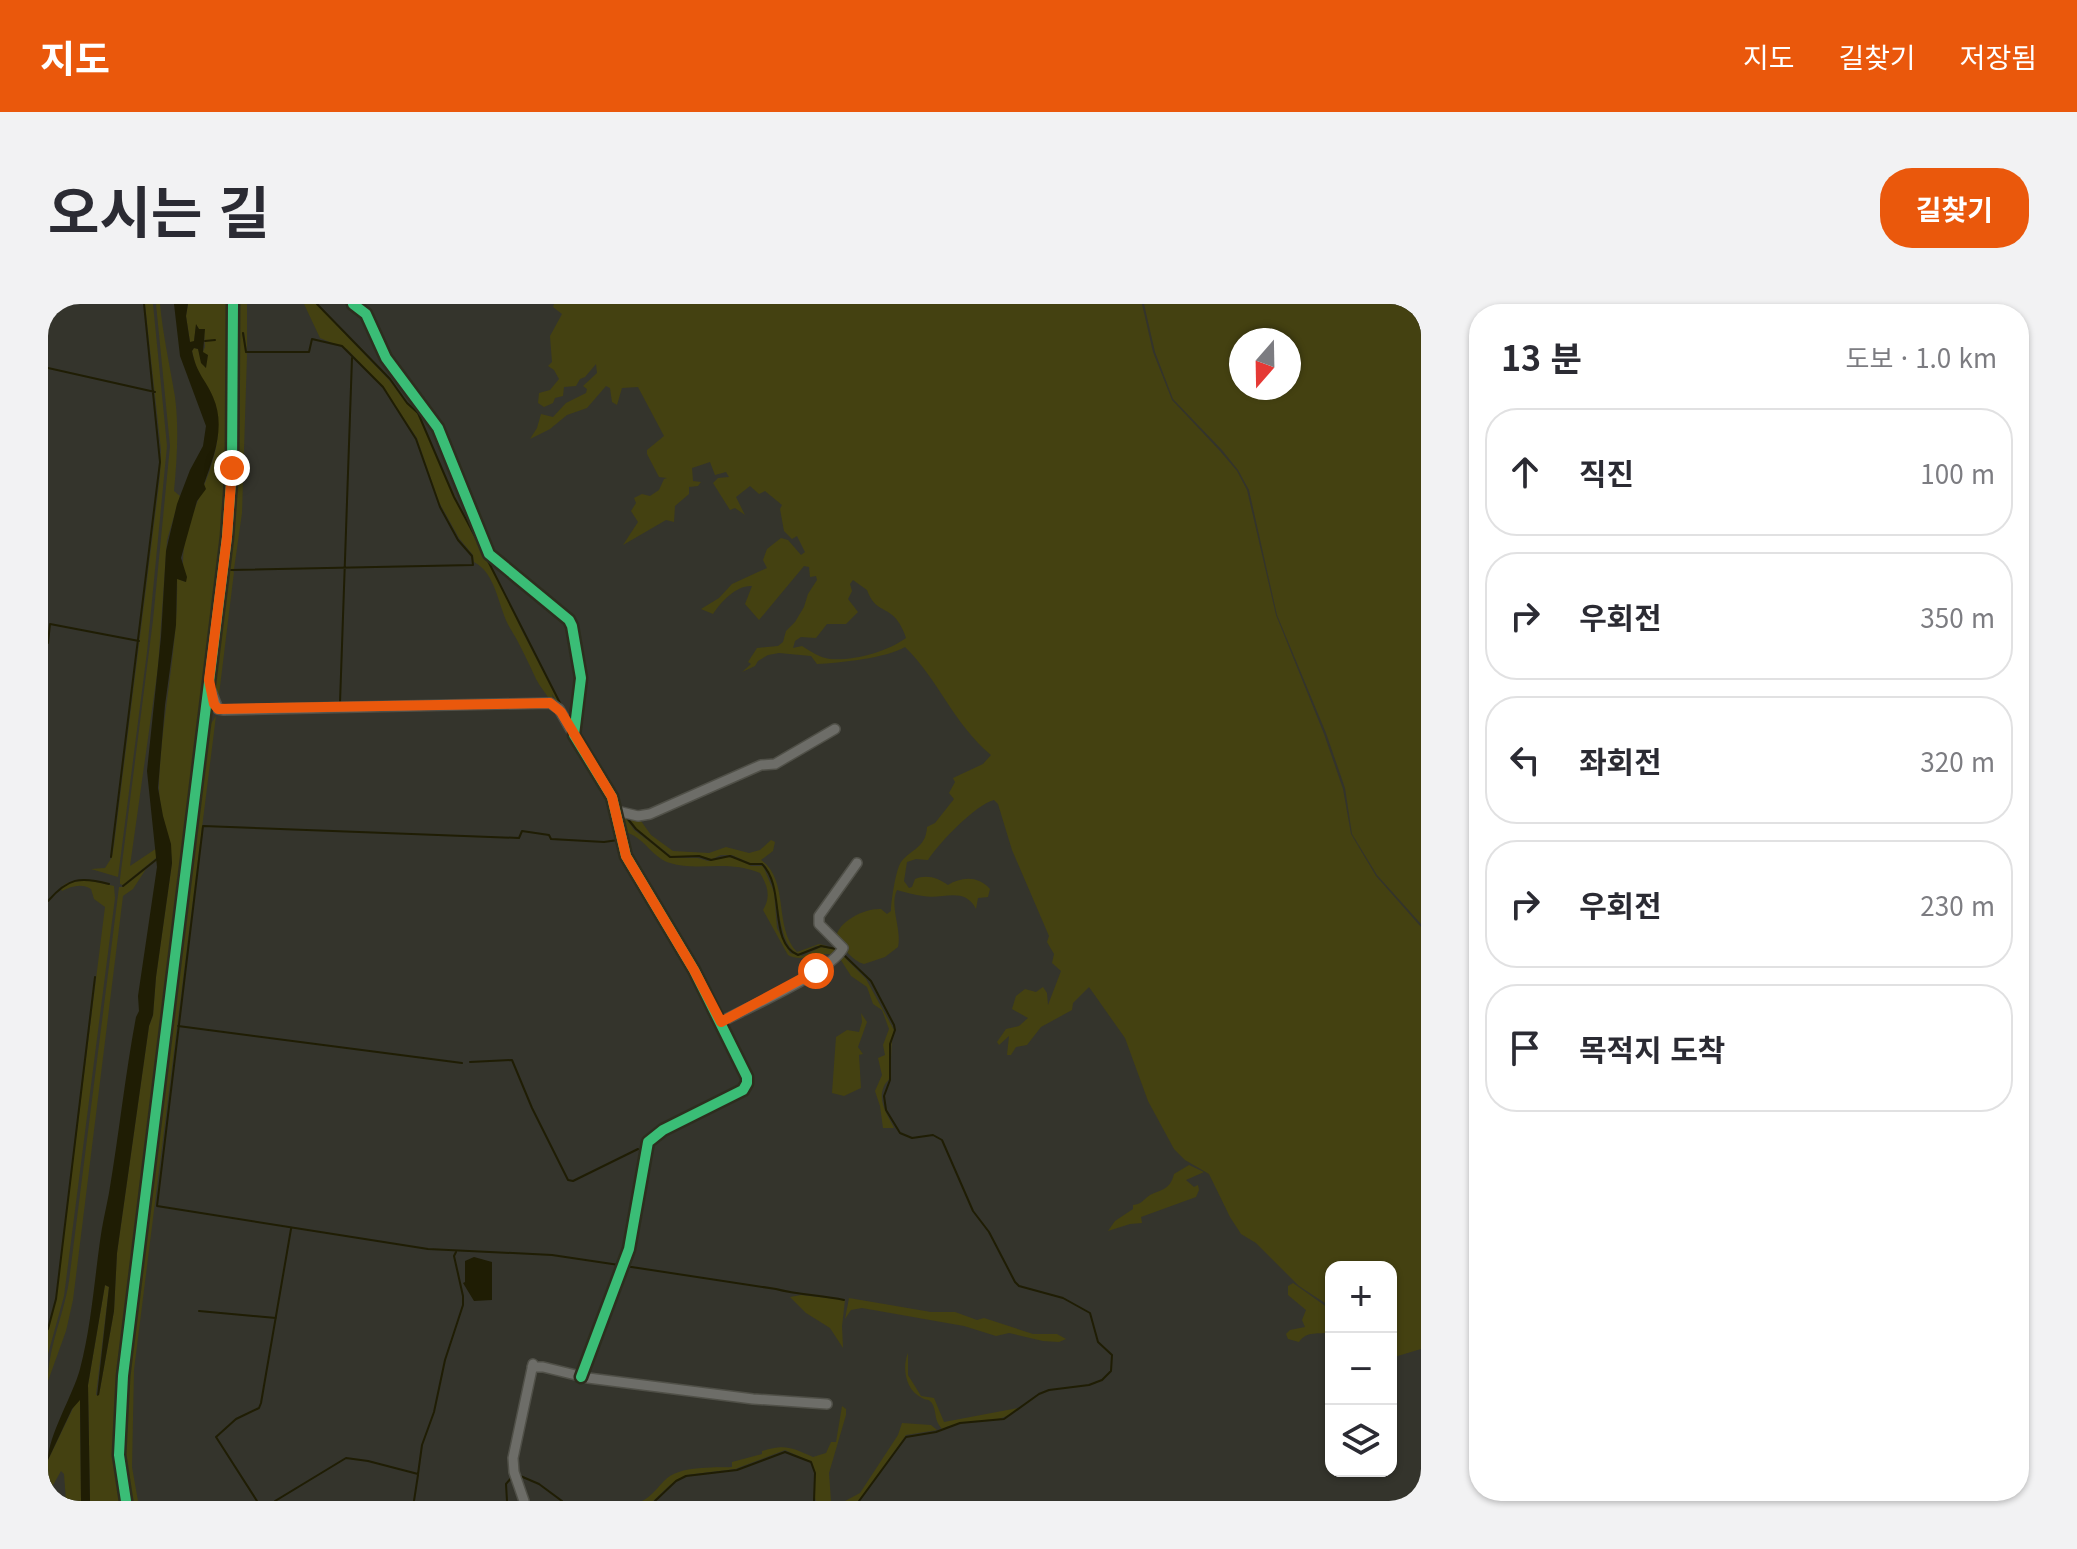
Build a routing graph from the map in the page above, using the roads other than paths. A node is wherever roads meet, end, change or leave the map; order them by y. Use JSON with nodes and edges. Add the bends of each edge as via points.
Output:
{"nodes":[{"id":1,"x":233,"y":304,"type":"edge"},
{"id":2,"x":353,"y":304,"type":"edge"},
{"id":3,"x":209,"y":680,"type":"junction"},
{"id":4,"x":218,"y":709,"type":"junction"},
{"id":5,"x":835,"y":729,"type":"dead end"},
{"id":6,"x":203,"y":730,"type":"junction"},
{"id":7,"x":574,"y":735,"type":"junction"},
{"id":8,"x":617,"y":811,"type":"junction"},
{"id":9,"x":857,"y":863,"type":"dead end"},
{"id":10,"x":721,"y":1022,"type":"junction"},
{"id":11,"x":581,"y":1377,"type":"junction"},
{"id":12,"x":827,"y":1404,"type":"dead end"},
{"id":13,"x":126,"y":1501,"type":"edge"},
{"id":14,"x":524,"y":1501,"type":"edge"}],
"edges":[{"from":1,"to":3,"type":"street","via":[[230,499]]},
{"from":2,"to":7,"type":"street","via":[[366,314],[386,358],[438,428],[489,554],[569,620],[581,678]]},
{"from":3,"to":4,"type":"street"},
{"from":3,"to":6,"type":"street"},
{"from":4,"to":6,"type":"street"},
{"from":4,"to":7,"type":"street","via":[[550,703]]},
{"from":5,"to":8,"type":"street","via":[[775,764],[761,765],[650,814]]},
{"from":6,"to":13,"type":"street","via":[[123,1376],[119,1455]]},
{"from":7,"to":8,"type":"street"},
{"from":8,"to":10,"type":"street","via":[[626,856]]},
{"from":9,"to":10,"type":"street","via":[[818,921],[843,951]]},
{"from":10,"to":11,"type":"street","via":[[747,1083],[648,1142],[631,1243]]},
{"from":11,"to":12,"type":"street"},
{"from":11,"to":14,"type":"street","via":[[533,1364],[513,1458]]}]}
